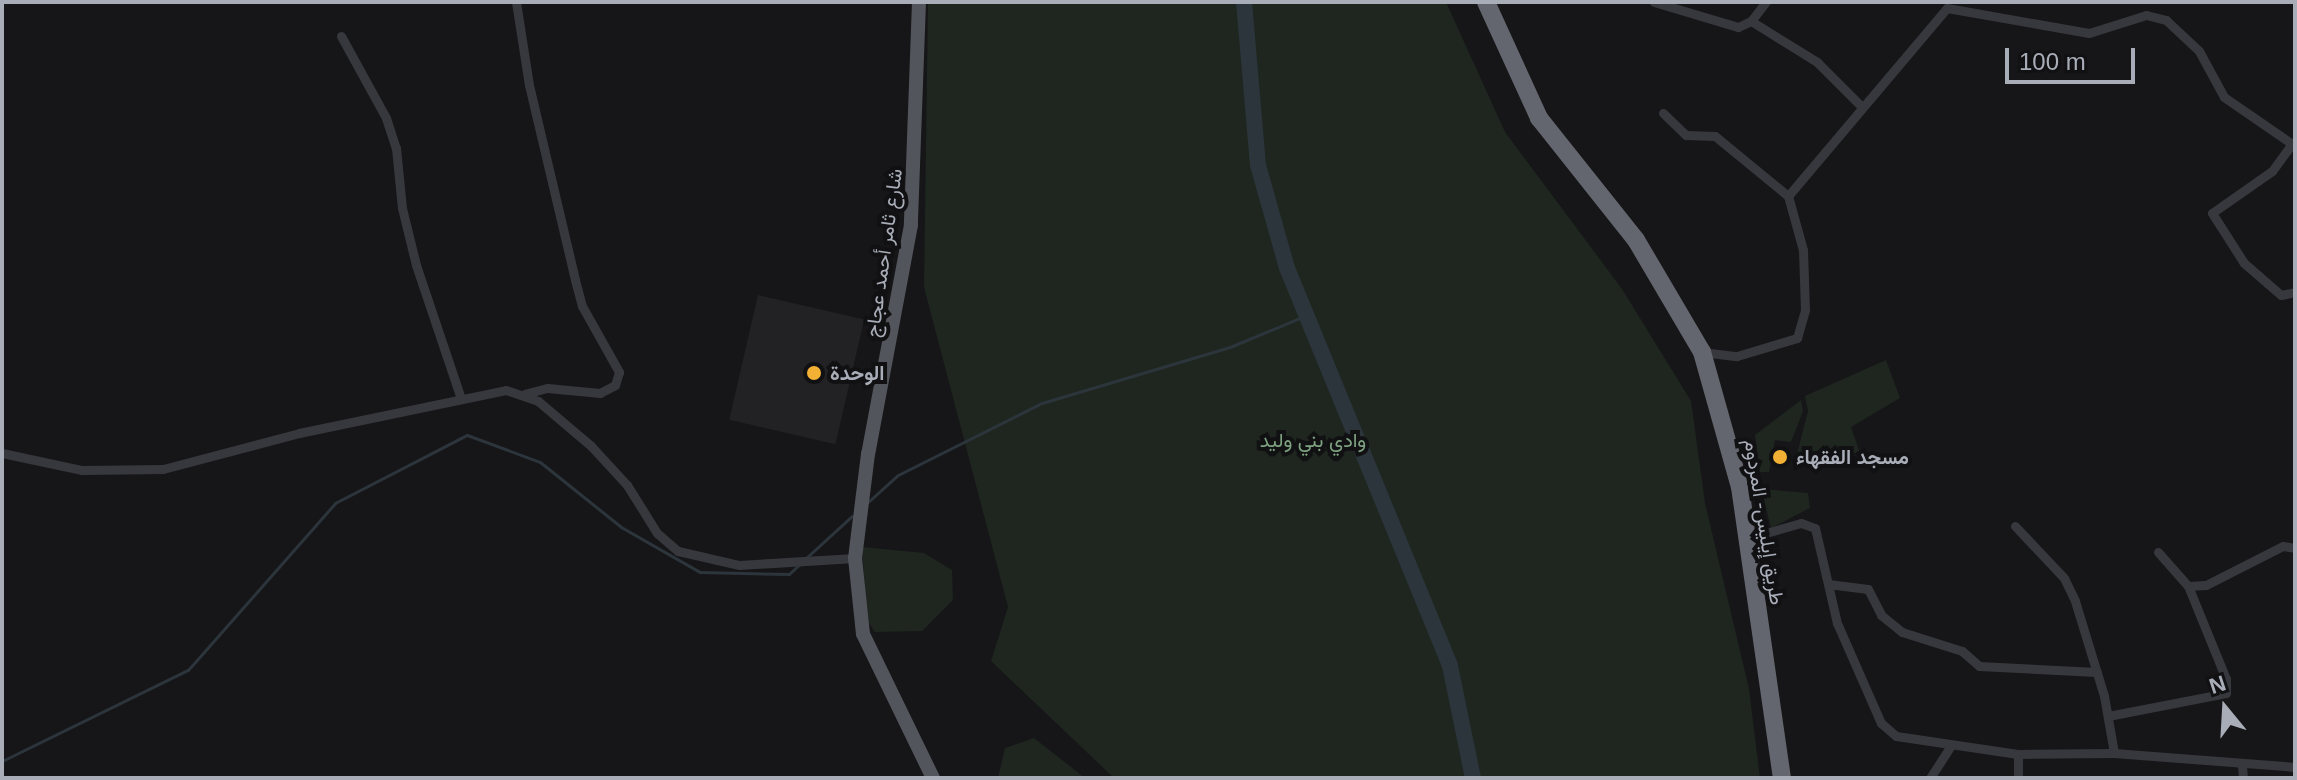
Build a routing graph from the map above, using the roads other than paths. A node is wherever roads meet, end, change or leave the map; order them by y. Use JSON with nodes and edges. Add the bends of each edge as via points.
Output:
{"nodes":[{"id":1,"x":516,"y":2,"type":"edge"},
{"id":2,"x":919,"y":2,"type":"edge"},
{"id":3,"x":1486,"y":2,"type":"edge"},
{"id":4,"x":1654,"y":2,"type":"edge"},
{"id":5,"x":1766,"y":2,"type":"edge"},
{"id":6,"x":1944,"y":5,"type":"edge"},
{"id":7,"x":1751,"y":21,"type":"junction"},
{"id":8,"x":341,"y":36,"type":"dead end"},
{"id":9,"x":1861,"y":106,"type":"junction"},
{"id":10,"x":1663,"y":113,"type":"dead end"},
{"id":11,"x":2293,"y":145,"type":"edge"},
{"id":12,"x":1788,"y":196,"type":"junction"},
{"id":13,"x":2295,"y":292,"type":"edge"},
{"id":14,"x":1702,"y":352,"type":"junction"},
{"id":15,"x":525,"y":394,"type":"junction"},
{"id":16,"x":460,"y":396,"type":"junction"},
{"id":17,"x":2,"y":453,"type":"edge"},
{"id":18,"x":2015,"y":526,"type":"dead end"},
{"id":19,"x":1744,"y":539,"type":"junction"},
{"id":20,"x":2295,"y":548,"type":"edge"},
{"id":21,"x":2158,"y":552,"type":"dead end"},
{"id":22,"x":855,"y":558,"type":"junction"},
{"id":23,"x":1828,"y":584,"type":"junction"},
{"id":24,"x":2188,"y":586,"type":"junction"},
{"id":25,"x":2097,"y":672,"type":"junction"},
{"id":26,"x":2108,"y":716,"type":"junction"},
{"id":27,"x":1952,"y":744,"type":"junction"},
{"id":28,"x":2114,"y":753,"type":"junction"},
{"id":29,"x":2018,"y":754,"type":"junction"},
{"id":30,"x":2242,"y":765,"type":"junction"},
{"id":31,"x":2295,"y":767,"type":"edge"},
{"id":32,"x":933,"y":778,"type":"edge"},
{"id":33,"x":1782,"y":778,"type":"edge"},
{"id":34,"x":1930,"y":778,"type":"edge"},
{"id":35,"x":2018,"y":778,"type":"edge"},
{"id":36,"x":2243,"y":778,"type":"edge"}],
"edges":[{"from":1,"to":15,"type":"street","via":[[529,85],[582,306],[619,372],[615,385],[600,393],[547,388]]},
{"from":2,"to":22,"type":"main road","name":"شارع ثامر أحمد عجاج","via":[[911,225],[868,454]]},
{"from":3,"to":14,"type":"highway","name":"طريق إيليس- المردوم","via":[[1539,118],[1636,240]]},
{"from":4,"to":7,"type":"street","via":[[1717,24],[1738,27]]},
{"from":5,"to":7,"type":"street"},
{"from":6,"to":9,"type":"street"},
{"from":6,"to":11,"type":"street","via":[[2089,33],[2146,15],[2166,20],[2199,51],[2224,97]]},
{"from":7,"to":9,"type":"street","via":[[1817,62]]},
{"from":8,"to":16,"type":"street","via":[[386,118],[396,148],[402,208],[416,265]]},
{"from":9,"to":12,"type":"street"},
{"from":10,"to":12,"type":"street","via":[[1686,135],[1715,136]]},
{"from":11,"to":13,"type":"street","via":[[2272,171],[2212,213],[2244,263],[2281,295]]},
{"from":12,"to":14,"type":"street","via":[[1803,250],[1805,310],[1800,333],[1791,343],[1762,352]]},
{"from":14,"to":19,"type":"highway","name":"طريق إيليس- المردوم","via":[[1731,445]]},
{"from":15,"to":16,"type":"street","via":[[506,390]]},
{"from":15,"to":22,"type":"street","via":[[555,413],[618,473],[657,533],[678,551],[739,565]]},
{"from":16,"to":17,"type":"street","via":[[163,469],[82,470]]},
{"from":18,"to":25,"type":"street","via":[[2064,578]]},
{"from":19,"to":23,"type":"street","via":[[1810,524],[1818,533]]},
{"from":19,"to":33,"type":"highway","name":"طريق إيليس- المردوم"},
{"from":20,"to":24,"type":"street","via":[[2283,546],[2206,585]]},
{"from":21,"to":24,"type":"street"},
{"from":22,"to":32,"type":"main road","name":"شارع ثامر أحمد عجاج","via":[[863,634]]},
{"from":23,"to":25,"type":"street","via":[[1868,589],[1881,615],[1902,632],[1962,651],[1979,666]]},
{"from":23,"to":27,"type":"street","via":[[1837,623],[1886,730],[1909,740]]},
{"from":24,"to":26,"type":"street","via":[[2226,679],[2226,693]]},
{"from":25,"to":26,"type":"street"},
{"from":26,"to":28,"type":"street"},
{"from":27,"to":29,"type":"street"},
{"from":27,"to":34,"type":"street"},
{"from":28,"to":29,"type":"street"},
{"from":28,"to":30,"type":"street"},
{"from":29,"to":35,"type":"street"},
{"from":30,"to":31,"type":"street"},
{"from":30,"to":36,"type":"street"}]}
